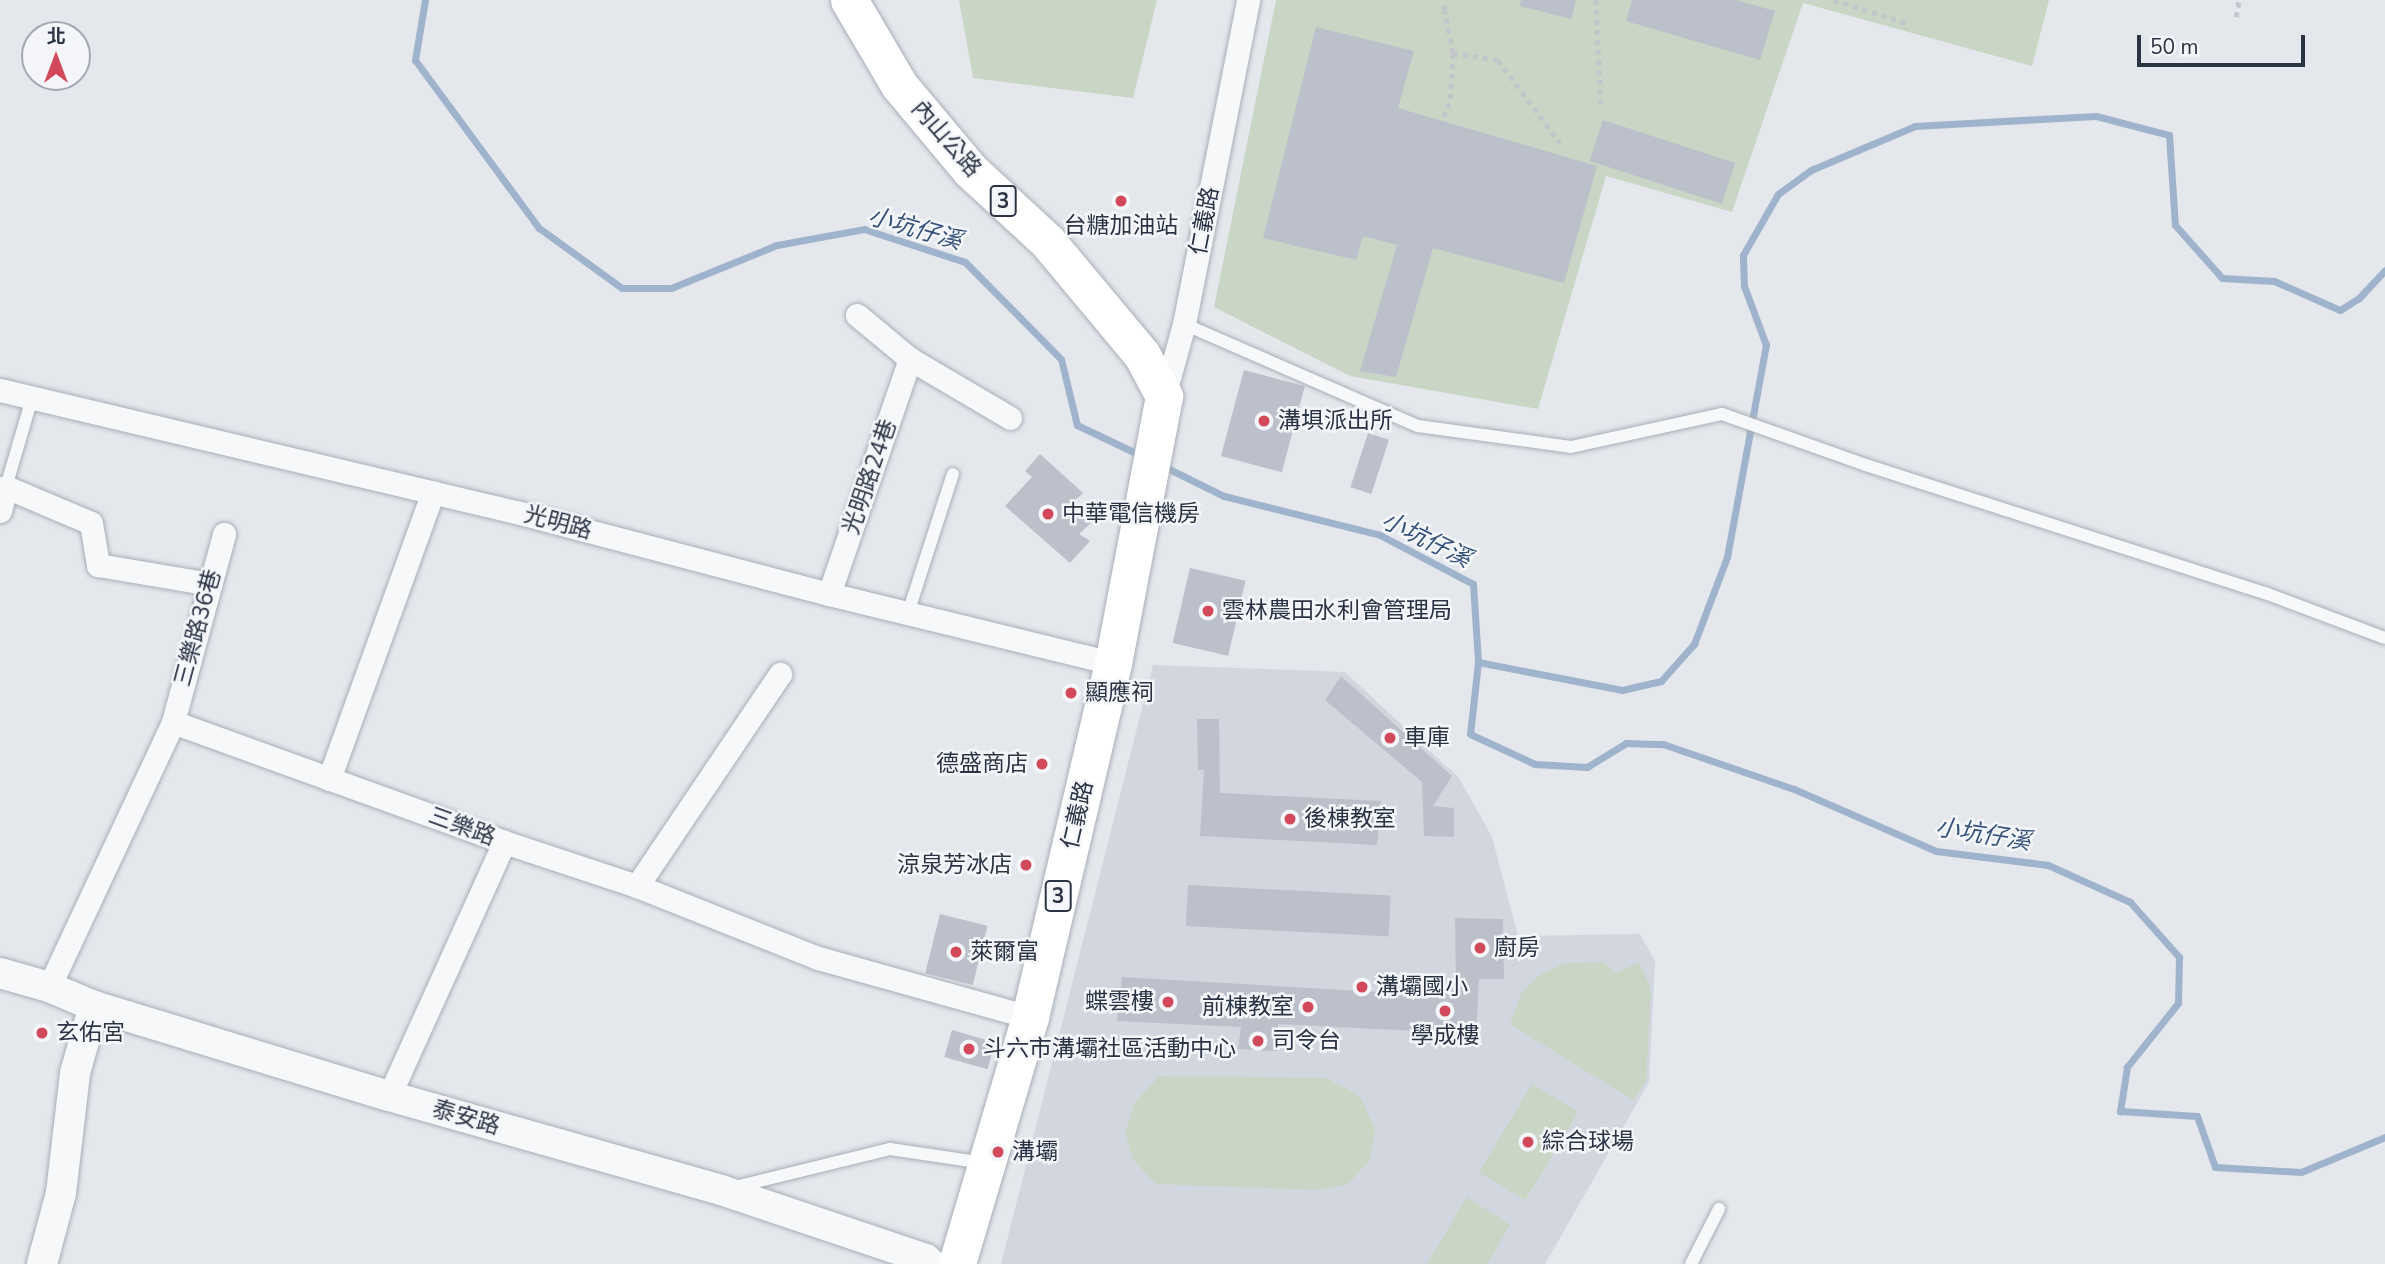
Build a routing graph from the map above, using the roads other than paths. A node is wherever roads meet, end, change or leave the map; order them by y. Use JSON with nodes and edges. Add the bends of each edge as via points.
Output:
{"nodes":[{"id":1,"x":849,"y":0,"type":"edge"},
{"id":2,"x":1248,"y":0,"type":"edge"},
{"id":3,"x":857,"y":315,"type":"dead end"},
{"id":4,"x":1184,"y":324,"type":"junction"},
{"id":5,"x":910,"y":359,"type":"junction"},
{"id":6,"x":0,"y":390,"type":"edge"},
{"id":7,"x":1164,"y":396,"type":"junction"},
{"id":8,"x":33,"y":398,"type":"junction"},
{"id":9,"x":1010,"y":418,"type":"dead end"},
{"id":10,"x":953,"y":474,"type":"dead end"},
{"id":11,"x":6,"y":487,"type":"junction"},
{"id":12,"x":433,"y":492,"type":"junction"},
{"id":13,"x":0,"y":511,"type":"edge"},
{"id":14,"x":224,"y":534,"type":"dead end"},
{"id":15,"x":210,"y":584,"type":"junction"},
{"id":16,"x":829,"y":594,"type":"junction"},
{"id":17,"x":908,"y":613,"type":"junction"},
{"id":18,"x":2385,"y":638,"type":"edge"},
{"id":19,"x":1113,"y":663,"type":"junction"},
{"id":20,"x":780,"y":674,"type":"dead end"},
{"id":21,"x":173,"y":722,"type":"junction"},
{"id":22,"x":329,"y":779,"type":"junction"},
{"id":23,"x":504,"y":842,"type":"junction"},
{"id":24,"x":637,"y":886,"type":"junction"},
{"id":25,"x":0,"y":973,"type":"edge"},
{"id":26,"x":49,"y":988,"type":"junction"},
{"id":27,"x":94,"y":1006,"type":"junction"},
{"id":28,"x":1030,"y":1017,"type":"junction"},
{"id":29,"x":389,"y":1096,"type":"junction"},
{"id":30,"x":989,"y":1163,"type":"junction"},
{"id":31,"x":721,"y":1190,"type":"junction"},
{"id":32,"x":1718,"y":1209,"type":"dead end"},
{"id":33,"x":42,"y":1264,"type":"edge"},
{"id":34,"x":931,"y":1264,"type":"edge"},
{"id":35,"x":957,"y":1264,"type":"edge"},
{"id":36,"x":1691,"y":1264,"type":"edge"}],
"edges":[{"from":1,"to":7,"type":"main road","name":"內山公路","number":"3","via":[[899,85],[970,170],[1055,250],[1142,355]]},
{"from":2,"to":4,"type":"street","name":"仁義路"},
{"from":3,"to":5,"type":"street"},
{"from":4,"to":7,"type":"street","name":"仁義路"},
{"from":4,"to":18,"type":"lane","via":[[1418,426],[1571,447],[1722,414],[1866,466],[2265,593]]},
{"from":5,"to":9,"type":"street"},
{"from":5,"to":16,"type":"street","name":"光明路24巷"},
{"from":6,"to":8,"type":"street","name":"光明路"},
{"from":7,"to":19,"type":"main road","name":"仁義路","number":"3"},
{"from":8,"to":11,"type":"lane"},
{"from":8,"to":12,"type":"street","name":"光明路"},
{"from":10,"to":17,"type":"lane"},
{"from":11,"to":13,"type":"street"},
{"from":11,"to":15,"type":"street","via":[[90,523],[98,565]]},
{"from":12,"to":16,"type":"street","name":"光明路"},
{"from":12,"to":22,"type":"street"},
{"from":14,"to":15,"type":"street","name":"三樂路36巷"},
{"from":15,"to":21,"type":"street","name":"三樂路36巷"},
{"from":16,"to":17,"type":"street","name":"光明路"},
{"from":17,"to":19,"type":"street","name":"光明路"},
{"from":19,"to":28,"type":"main road","name":"仁義路","number":"3"},
{"from":20,"to":24,"type":"street"},
{"from":21,"to":22,"type":"street","name":"三樂路"},
{"from":21,"to":26,"type":"street"},
{"from":22,"to":23,"type":"street","name":"三樂路"},
{"from":23,"to":24,"type":"street","name":"三樂路"},
{"from":23,"to":29,"type":"street"},
{"from":24,"to":28,"type":"street","name":"三樂路","via":[[818,958]]},
{"from":25,"to":26,"type":"street","name":"泰安路"},
{"from":26,"to":27,"type":"street","name":"泰安路"},
{"from":27,"to":29,"type":"street","name":"泰安路"},
{"from":27,"to":33,"type":"street","via":[[75,1073],[61,1193]]},
{"from":28,"to":30,"type":"main road","name":"仁義路","number":"3"},
{"from":29,"to":31,"type":"street","name":"泰安路"},
{"from":30,"to":31,"type":"lane","via":[[890,1149]]},
{"from":30,"to":35,"type":"main road","name":"仁義路","number":"3"},
{"from":31,"to":34,"type":"street","name":"泰安路"},
{"from":32,"to":36,"type":"lane"}]}
